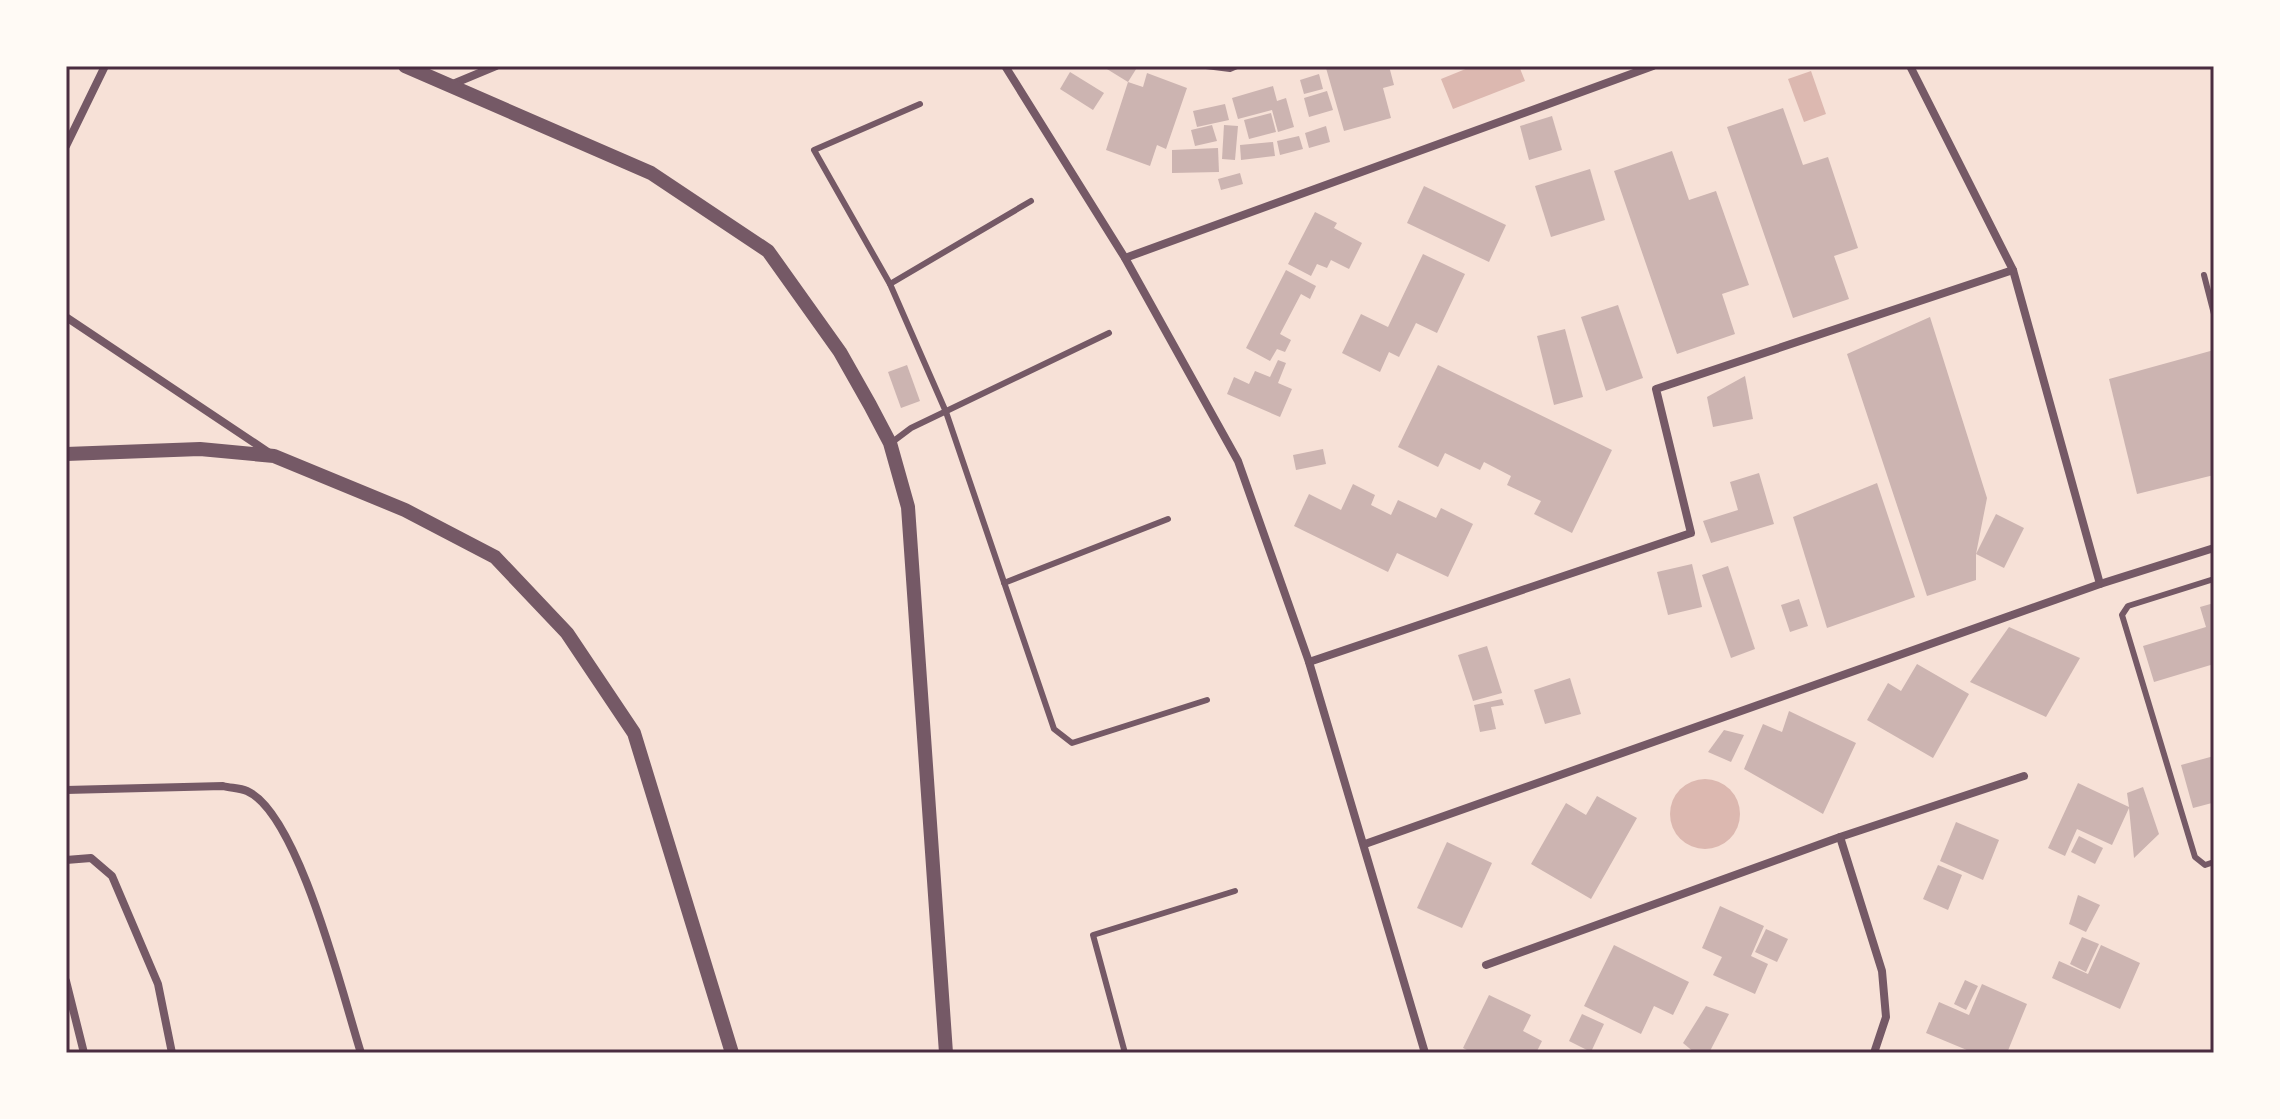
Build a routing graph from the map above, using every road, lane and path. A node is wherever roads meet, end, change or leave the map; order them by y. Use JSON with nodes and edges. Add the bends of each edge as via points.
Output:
{"nodes":[{"id":1,"x":105,"y":66,"type":"edge"},
{"id":2,"x":405,"y":66,"type":"edge"},
{"id":3,"x":496,"y":66,"type":"edge"},
{"id":4,"x":1005,"y":66,"type":"edge"},
{"id":5,"x":1206,"y":66,"type":"edge"},
{"id":6,"x":1237,"y":66,"type":"edge"},
{"id":7,"x":1653,"y":66,"type":"edge"},
{"id":8,"x":1910,"y":66,"type":"edge"},
{"id":9,"x":448,"y":86,"type":"junction"},
{"id":10,"x":920,"y":104,"type":"dead end"},
{"id":11,"x":66,"y":146,"type":"edge"},
{"id":12,"x":1031,"y":201,"type":"dead end"},
{"id":13,"x":1125,"y":258,"type":"junction"},
{"id":14,"x":2013,"y":270,"type":"junction"},
{"id":15,"x":2204,"y":275,"type":"dead end"},
{"id":16,"x":890,"y":284,"type":"junction"},
{"id":17,"x":2214,"y":314,"type":"edge"},
{"id":18,"x":66,"y":317,"type":"edge"},
{"id":19,"x":1109,"y":333,"type":"dead end"},
{"id":20,"x":946,"y":412,"type":"junction"},
{"id":21,"x":890,"y":443,"type":"junction"},
{"id":22,"x":66,"y":454,"type":"edge"},
{"id":23,"x":274,"y":456,"type":"junction"},
{"id":24,"x":1168,"y":519,"type":"dead end"},
{"id":25,"x":2214,"y":548,"type":"edge"},
{"id":26,"x":2214,"y":579,"type":"edge"},
{"id":27,"x":1004,"y":583,"type":"junction"},
{"id":28,"x":2100,"y":584,"type":"junction"},
{"id":29,"x":1309,"y":662,"type":"junction"},
{"id":30,"x":1207,"y":700,"type":"dead end"},
{"id":31,"x":2024,"y":776,"type":"dead end"},
{"id":32,"x":66,"y":790,"type":"edge"},
{"id":33,"x":1840,"y":837,"type":"junction"},
{"id":34,"x":1365,"y":844,"type":"junction"},
{"id":35,"x":66,"y":860,"type":"edge"},
{"id":36,"x":2214,"y":862,"type":"edge"},
{"id":37,"x":1235,"y":891,"type":"dead end"},
{"id":38,"x":1486,"y":965,"type":"dead end"},
{"id":39,"x":66,"y":981,"type":"edge"},
{"id":40,"x":84,"y":1053,"type":"edge"},
{"id":41,"x":172,"y":1053,"type":"edge"},
{"id":42,"x":361,"y":1053,"type":"edge"},
{"id":43,"x":732,"y":1053,"type":"edge"},
{"id":44,"x":946,"y":1053,"type":"edge"},
{"id":45,"x":1125,"y":1053,"type":"edge"},
{"id":46,"x":1425,"y":1053,"type":"edge"},
{"id":47,"x":1874,"y":1053,"type":"edge"}],
"edges":[{"from":1,"to":11,"type":"street"},
{"from":2,"to":9,"type":"street"},
{"from":3,"to":9,"type":"street"},
{"from":4,"to":13,"type":"street"},
{"from":5,"to":6,"type":"lane"},
{"from":7,"to":13,"type":"street"},
{"from":8,"to":14,"type":"street"},
{"from":9,"to":21,"type":"street","via":[[651,173],[768,251],[840,352]]},
{"from":10,"to":16,"type":"lane","via":[[814,150]]},
{"from":12,"to":16,"type":"lane"},
{"from":13,"to":29,"type":"street","via":[[1238,461]]},
{"from":14,"to":28,"type":"street"},
{"from":14,"to":29,"type":"street","via":[[1656,389],[1691,533]]},
{"from":15,"to":17,"type":"lane"},
{"from":16,"to":20,"type":"lane"},
{"from":18,"to":23,"type":"street"},
{"from":19,"to":20,"type":"lane"},
{"from":20,"to":21,"type":"lane"},
{"from":20,"to":27,"type":"lane"},
{"from":21,"to":44,"type":"street","via":[[908,507]]},
{"from":22,"to":23,"type":"street","via":[[200,449]]},
{"from":23,"to":43,"type":"street","via":[[405,510],[495,557],[567,633],[634,733]]},
{"from":24,"to":27,"type":"lane"},
{"from":25,"to":28,"type":"street"},
{"from":26,"to":36,"type":"lane","via":[[2128,606],[2122,615],[2195,857],[2205,865]]},
{"from":27,"to":30,"type":"lane","via":[[1054,729],[1072,743]]},
{"from":28,"to":34,"type":"street"},
{"from":29,"to":34,"type":"street"},
{"from":31,"to":33,"type":"street"},
{"from":32,"to":42,"type":"street","via":[[223,786],[248,791],[268,808],[298,859]]},
{"from":33,"to":38,"type":"street"},
{"from":33,"to":47,"type":"street","via":[[1882,971],[1886,1017]]},
{"from":34,"to":46,"type":"street"},
{"from":35,"to":41,"type":"street","via":[[91,858],[112,876],[158,984]]},
{"from":37,"to":45,"type":"lane","via":[[1093,935]]},
{"from":39,"to":40,"type":"street"}]}
